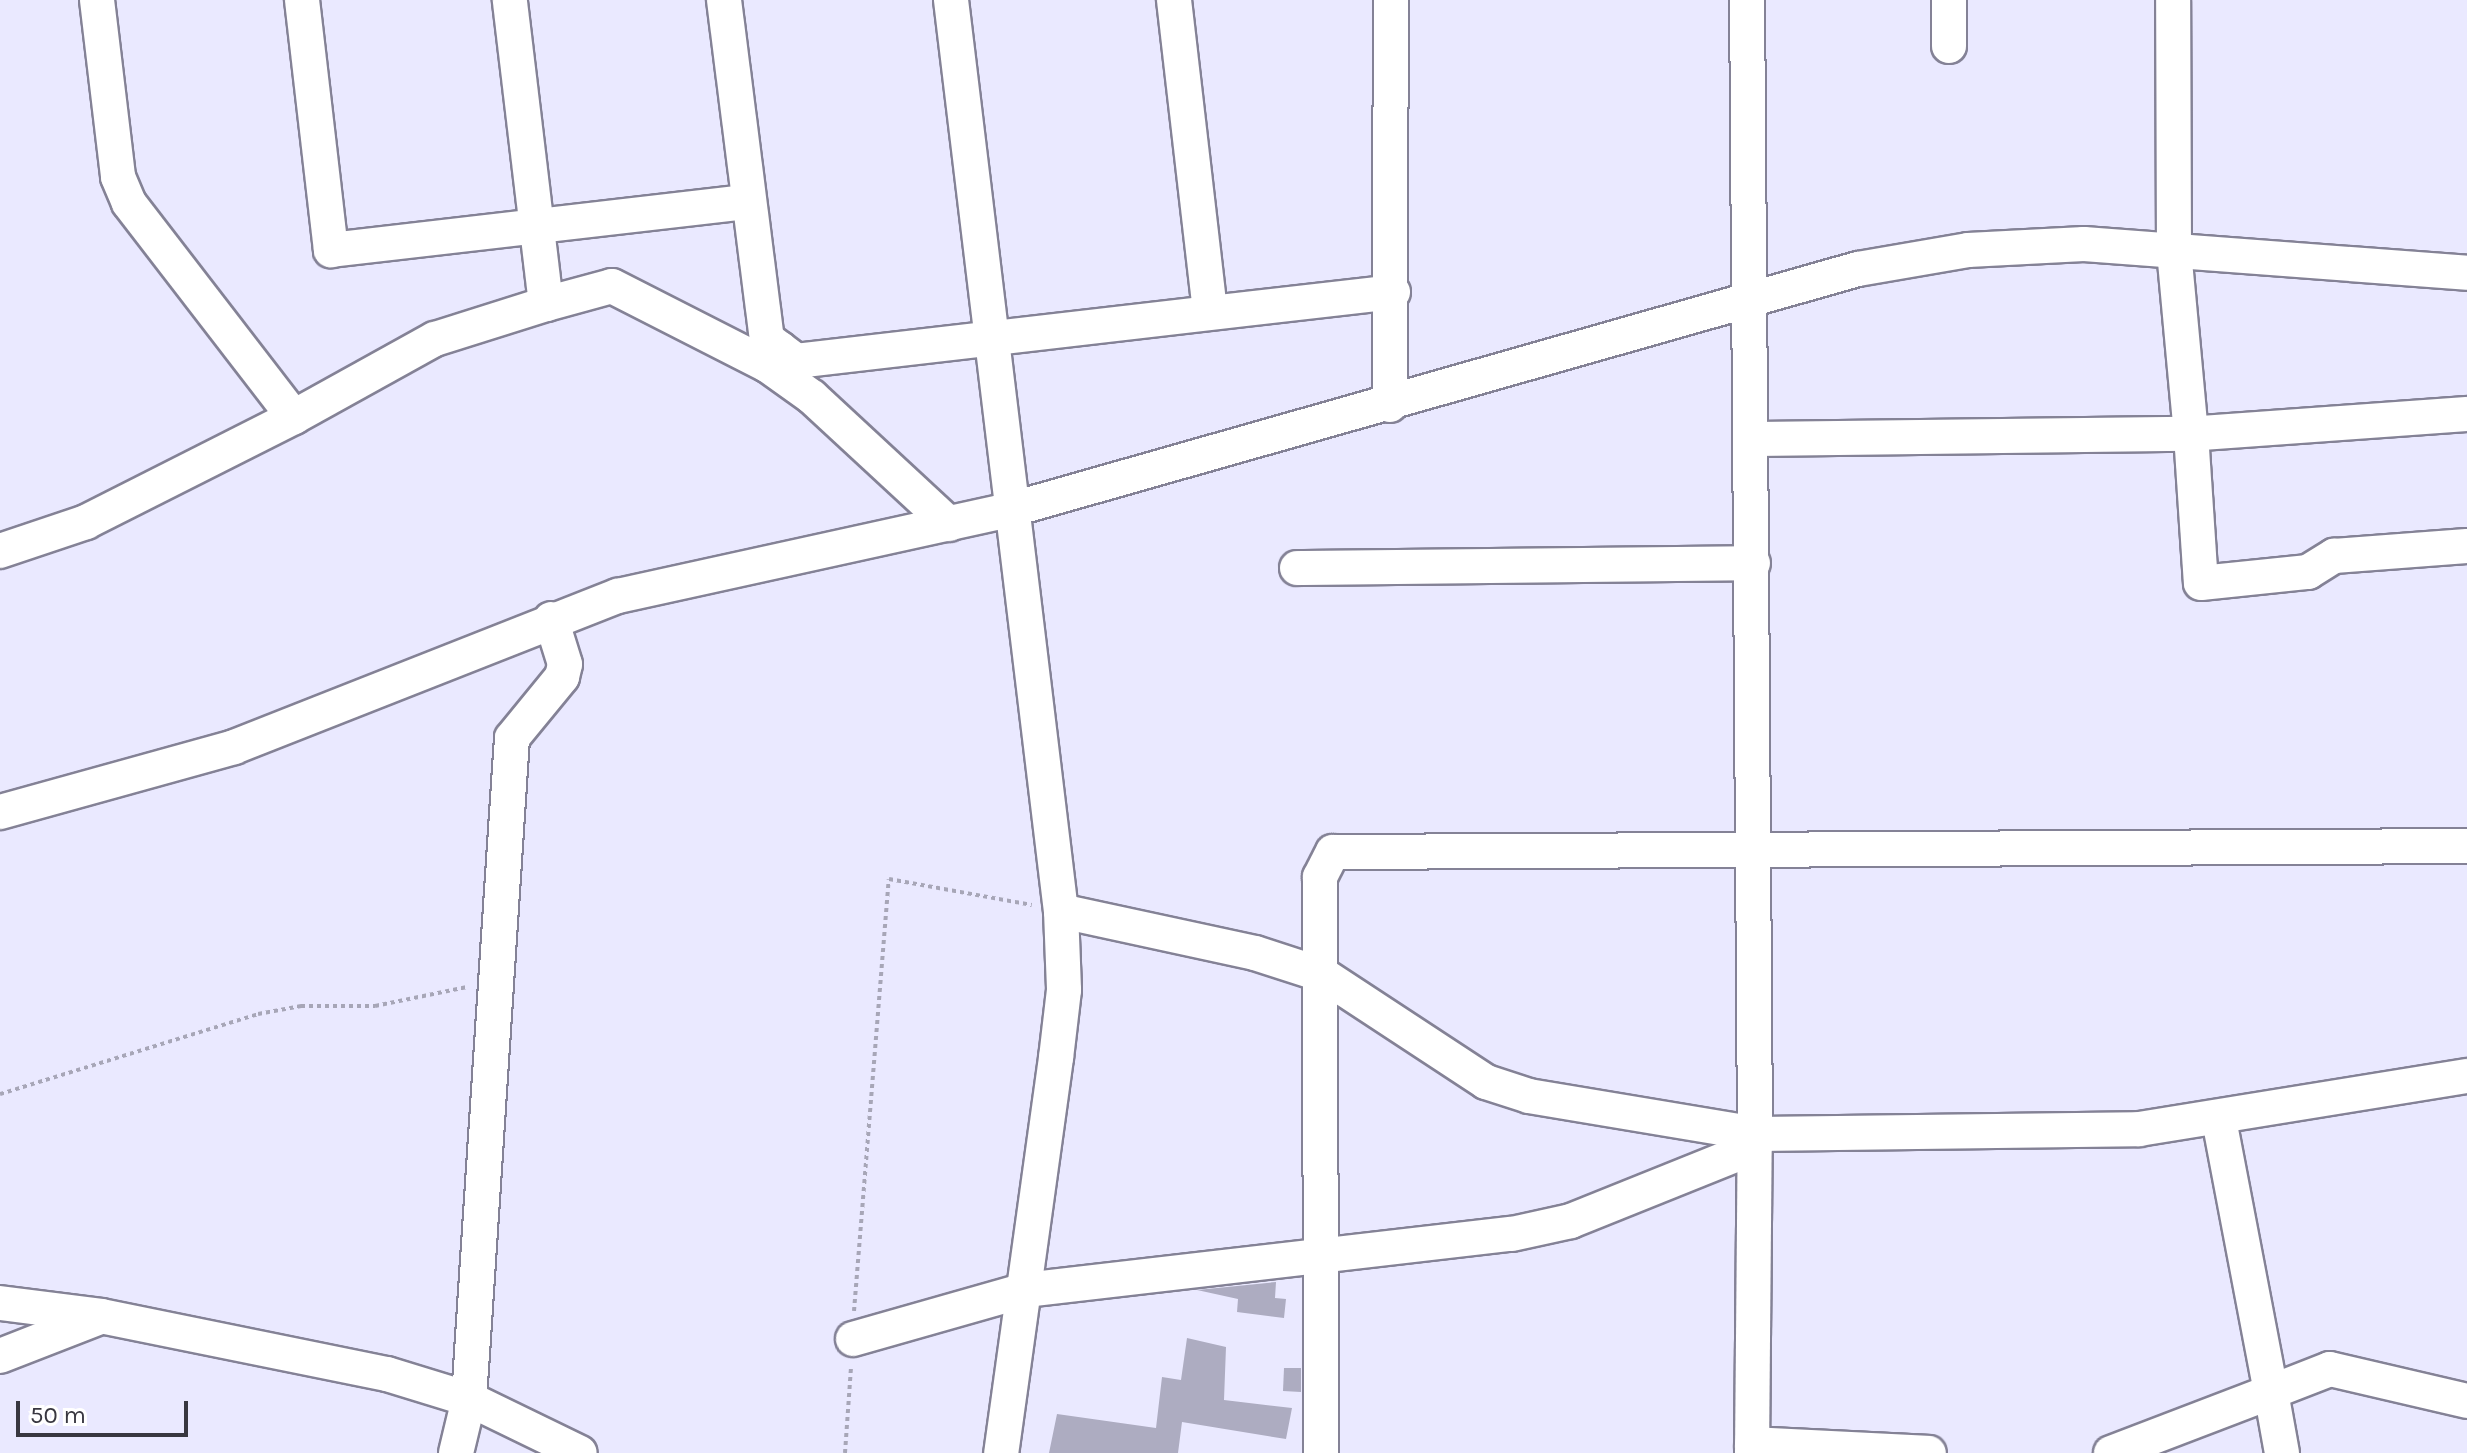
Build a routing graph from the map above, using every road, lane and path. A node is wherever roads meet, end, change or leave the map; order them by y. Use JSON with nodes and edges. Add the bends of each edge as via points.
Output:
{"nodes":[{"id":1,"x":97,"y":0,"type":"edge"},
{"id":2,"x":302,"y":0,"type":"edge"},
{"id":3,"x":510,"y":0,"type":"edge"},
{"id":4,"x":724,"y":0,"type":"edge"},
{"id":5,"x":951,"y":0,"type":"edge"},
{"id":6,"x":1174,"y":0,"type":"edge"},
{"id":7,"x":1391,"y":0,"type":"edge"},
{"id":8,"x":1747,"y":0,"type":"edge"},
{"id":9,"x":1949,"y":0,"type":"edge"},
{"id":10,"x":2173,"y":0,"type":"edge"},
{"id":11,"x":1949,"y":46,"type":"dead end"},
{"id":12,"x":746,"y":202,"type":"junction"},
{"id":13,"x":536,"y":227,"type":"junction"},
{"id":14,"x":2174,"y":249,"type":"junction"},
{"id":15,"x":2467,"y":273,"type":"edge"},
{"id":16,"x":1393,"y":292,"type":"junction"},
{"id":17,"x":1750,"y":300,"type":"junction"},
{"id":18,"x":546,"y":304,"type":"junction"},
{"id":19,"x":1210,"y":311,"type":"junction"},
{"id":20,"x":992,"y":339,"type":"junction"},
{"id":21,"x":773,"y":357,"type":"junction"},
{"id":22,"x":1390,"y":405,"type":"junction"},
{"id":23,"x":2467,"y":414,"type":"edge"},
{"id":24,"x":294,"y":417,"type":"junction"},
{"id":25,"x":2191,"y":434,"type":"junction"},
{"id":26,"x":1752,"y":439,"type":"junction"},
{"id":27,"x":1013,"y":509,"type":"junction"},
{"id":28,"x":949,"y":524,"type":"junction"},
{"id":29,"x":2467,"y":546,"type":"edge"},
{"id":30,"x":0,"y":551,"type":"edge"},
{"id":31,"x":1753,"y":563,"type":"junction"},
{"id":32,"x":1297,"y":568,"type":"dead end"},
{"id":33,"x":551,"y":619,"type":"junction"},
{"id":34,"x":0,"y":812,"type":"edge"},
{"id":35,"x":1755,"y":846,"type":"junction"},
{"id":36,"x":2467,"y":846,"type":"edge"},
{"id":37,"x":1061,"y":911,"type":"junction"},
{"id":38,"x":1323,"y":975,"type":"junction"},
{"id":39,"x":493,"y":981,"type":"junction"},
{"id":40,"x":2467,"y":1076,"type":"edge"},
{"id":41,"x":0,"y":1094,"type":"edge"},
{"id":42,"x":2219,"y":1120,"type":"junction"},
{"id":43,"x":1755,"y":1140,"type":"junction"},
{"id":44,"x":1321,"y":1253,"type":"junction"},
{"id":45,"x":1025,"y":1290,"type":"junction"},
{"id":46,"x":0,"y":1303,"type":"edge"},
{"id":47,"x":101,"y":1316,"type":"junction"},
{"id":48,"x":853,"y":1339,"type":"junction"},
{"id":49,"x":0,"y":1356,"type":"edge"},
{"id":50,"x":2271,"y":1392,"type":"junction"},
{"id":51,"x":469,"y":1399,"type":"junction"},
{"id":52,"x":2467,"y":1401,"type":"edge"},
{"id":53,"x":1752,"y":1448,"type":"edge"},
{"id":54,"x":456,"y":1453,"type":"edge"},
{"id":55,"x":580,"y":1453,"type":"edge"},
{"id":56,"x":845,"y":1453,"type":"edge"},
{"id":57,"x":1001,"y":1453,"type":"edge"},
{"id":58,"x":1321,"y":1453,"type":"edge"},
{"id":59,"x":1929,"y":1453,"type":"edge"},
{"id":60,"x":2111,"y":1453,"type":"edge"},
{"id":61,"x":2282,"y":1453,"type":"edge"}],
"edges":[{"from":1,"to":24,"type":"street","via":[[118,177],[129,203]]},
{"from":2,"to":13,"type":"street","via":[[331,250]]},
{"from":3,"to":13,"type":"street"},
{"from":4,"to":12,"type":"street"},
{"from":5,"to":20,"type":"street"},
{"from":6,"to":19,"type":"street"},
{"from":7,"to":16,"type":"street"},
{"from":8,"to":17,"type":"street"},
{"from":9,"to":11,"type":"street"},
{"from":10,"to":14,"type":"street"},
{"from":12,"to":13,"type":"street"},
{"from":12,"to":21,"type":"street"},
{"from":13,"to":18,"type":"street"},
{"from":14,"to":15,"type":"street"},
{"from":14,"to":17,"type":"street","via":[[2084,244],[1968,250],[1858,269]]},
{"from":14,"to":25,"type":"street"},
{"from":16,"to":19,"type":"street"},
{"from":16,"to":22,"type":"street"},
{"from":17,"to":22,"type":"street"},
{"from":17,"to":26,"type":"street"},
{"from":18,"to":21,"type":"street","via":[[612,286]]},
{"from":18,"to":24,"type":"street","via":[[435,339]]},
{"from":19,"to":20,"type":"street"},
{"from":20,"to":21,"type":"street","via":[[796,361]]},
{"from":20,"to":27,"type":"street"},
{"from":21,"to":28,"type":"street"},
{"from":22,"to":27,"type":"street"},
{"from":23,"to":25,"type":"street"},
{"from":24,"to":30,"type":"street","via":[[86,522]]},
{"from":25,"to":26,"type":"street"},
{"from":25,"to":29,"type":"street","via":[[2201,583],[2308,572],[2334,556]]},
{"from":26,"to":31,"type":"street"},
{"from":27,"to":28,"type":"street"},
{"from":27,"to":37,"type":"street"},
{"from":28,"to":33,"type":"street","via":[[618,596]]},
{"from":31,"to":32,"type":"street"},
{"from":31,"to":35,"type":"street"},
{"from":33,"to":34,"type":"street","via":[[234,747]]},
{"from":33,"to":39,"type":"street","via":[[565,664],[562,677],[512,738]]},
{"from":35,"to":36,"type":"street"},
{"from":35,"to":38,"type":"street","via":[[1333,852],[1320,877]]},
{"from":35,"to":43,"type":"street"},
{"from":37,"to":38,"type":"street","via":[[1255,953]]},
{"from":37,"to":45,"type":"street","via":[[1064,990]]},
{"from":37,"to":48,"type":"path","via":[[889,879],[869,1068]]},
{"from":38,"to":43,"type":"street","via":[[1486,1082],[1529,1096]]},
{"from":38,"to":44,"type":"street"},
{"from":39,"to":41,"type":"path","via":[[375,1006],[301,1006],[258,1014]]},
{"from":39,"to":51,"type":"street"},
{"from":40,"to":42,"type":"street"},
{"from":42,"to":43,"type":"street","via":[[2139,1129]]},
{"from":42,"to":50,"type":"street"},
{"from":43,"to":44,"type":"street","via":[[1571,1221],[1512,1234]]},
{"from":43,"to":53,"type":"street"},
{"from":44,"to":45,"type":"street"},
{"from":44,"to":58,"type":"street"},
{"from":45,"to":48,"type":"street"},
{"from":45,"to":57,"type":"street"},
{"from":46,"to":47,"type":"street"},
{"from":47,"to":49,"type":"street"},
{"from":47,"to":51,"type":"street","via":[[387,1374]]},
{"from":48,"to":56,"type":"path"},
{"from":50,"to":52,"type":"street","via":[[2330,1369]]},
{"from":50,"to":60,"type":"street"},
{"from":50,"to":61,"type":"street"},
{"from":51,"to":54,"type":"street"},
{"from":51,"to":55,"type":"street"},
{"from":53,"to":59,"type":"street"}]}
